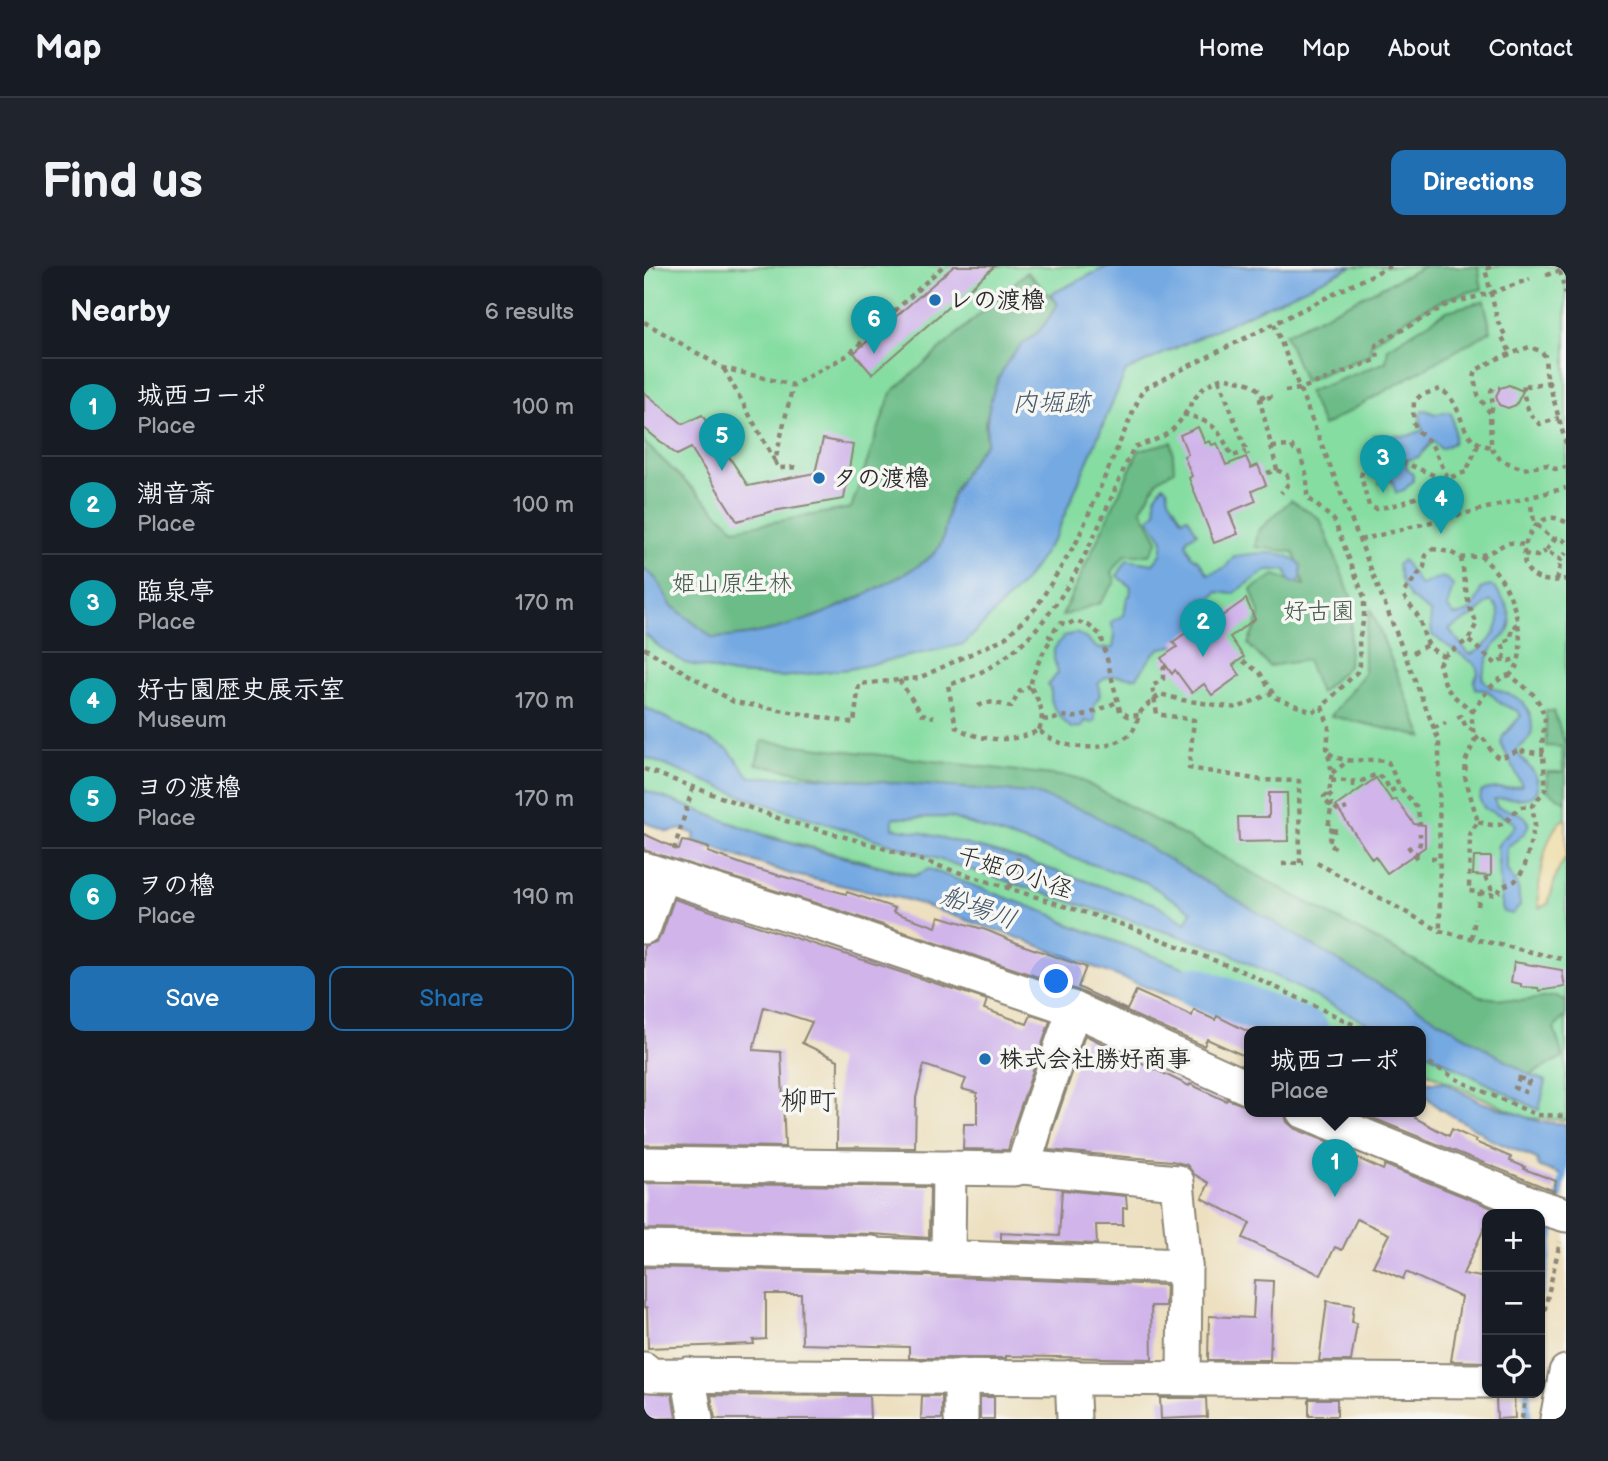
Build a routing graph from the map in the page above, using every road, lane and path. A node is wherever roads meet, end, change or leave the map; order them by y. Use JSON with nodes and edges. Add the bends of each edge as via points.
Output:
{"nodes":[{"id":1,"x":655,"y":266,"type":"edge"},
{"id":2,"x":943,"y":266,"type":"edge"},
{"id":3,"x":1390,"y":266,"type":"edge"},
{"id":4,"x":1491,"y":267,"type":"edge"},
{"id":5,"x":1563,"y":270,"type":"edge"},
{"id":6,"x":644,"y":271,"type":"edge"},
{"id":7,"x":1546,"y":275,"type":"dead end"},
{"id":8,"x":1530,"y":279,"type":"dead end"},
{"id":9,"x":1491,"y":293,"type":"junction"},
{"id":10,"x":1566,"y":295,"type":"edge"},
{"id":11,"x":644,"y":322,"type":"edge"},
{"id":12,"x":1274,"y":324,"type":"junction"},
{"id":13,"x":1511,"y":354,"type":"junction"},
{"id":14,"x":723,"y":368,"type":"junction"},
{"id":15,"x":1219,"y":379,"type":"junction"},
{"id":16,"x":1550,"y":382,"type":"junction"},
{"id":17,"x":793,"y":385,"type":"junction"},
{"id":18,"x":1300,"y":388,"type":"junction"},
{"id":19,"x":1500,"y":388,"type":"dead end"},
{"id":20,"x":1285,"y":391,"type":"dead end"},
{"id":21,"x":1273,"y":396,"type":"dead end"},
{"id":22,"x":1264,"y":399,"type":"junction"},
{"id":23,"x":1490,"y":413,"type":"junction"},
{"id":24,"x":1183,"y":414,"type":"junction"},
{"id":25,"x":1559,"y":418,"type":"junction"},
{"id":26,"x":1566,"y":444,"type":"edge"},
{"id":27,"x":1478,"y":445,"type":"junction"},
{"id":28,"x":1272,"y":447,"type":"junction"},
{"id":29,"x":1492,"y":447,"type":"junction"},
{"id":30,"x":775,"y":461,"type":"junction"},
{"id":31,"x":800,"y":467,"type":"dead end"},
{"id":32,"x":1566,"y":467,"type":"edge"},
{"id":33,"x":1277,"y":470,"type":"junction"},
{"id":34,"x":1266,"y":473,"type":"dead end"},
{"id":35,"x":1438,"y":477,"type":"junction"},
{"id":36,"x":1448,"y":478,"type":"junction"},
{"id":37,"x":1566,"y":488,"type":"edge"},
{"id":38,"x":1450,"y":491,"type":"dead end"},
{"id":39,"x":1281,"y":493,"type":"dead end"},
{"id":40,"x":1453,"y":503,"type":"dead end"},
{"id":41,"x":1531,"y":506,"type":"dead end"},
{"id":42,"x":1455,"y":516,"type":"junction"},
{"id":43,"x":1566,"y":522,"type":"edge"},
{"id":44,"x":1425,"y":524,"type":"junction"},
{"id":45,"x":1536,"y":526,"type":"junction"},
{"id":46,"x":1427,"y":531,"type":"dead end"},
{"id":47,"x":1553,"y":539,"type":"junction"},
{"id":48,"x":1360,"y":540,"type":"junction"},
{"id":49,"x":1566,"y":542,"type":"edge"},
{"id":50,"x":1525,"y":546,"type":"junction"},
{"id":51,"x":1546,"y":551,"type":"junction"},
{"id":52,"x":1566,"y":553,"type":"edge"},
{"id":53,"x":1524,"y":554,"type":"junction"},
{"id":54,"x":1480,"y":556,"type":"junction"},
{"id":55,"x":1461,"y":558,"type":"junction"},
{"id":56,"x":1561,"y":560,"type":"junction"},
{"id":57,"x":1566,"y":579,"type":"edge"},
{"id":58,"x":1557,"y":581,"type":"junction"},
{"id":59,"x":1517,"y":624,"type":"junction"},
{"id":60,"x":1468,"y":640,"type":"junction"},
{"id":61,"x":1427,"y":645,"type":"junction"},
{"id":62,"x":644,"y":648,"type":"edge"},
{"id":63,"x":1413,"y":653,"type":"dead end"},
{"id":64,"x":1444,"y":656,"type":"junction"},
{"id":65,"x":1519,"y":657,"type":"junction"},
{"id":66,"x":1504,"y":659,"type":"junction"},
{"id":67,"x":1242,"y":661,"type":"dead end"},
{"id":68,"x":1166,"y":666,"type":"dead end"},
{"id":69,"x":1510,"y":675,"type":"junction"},
{"id":70,"x":899,"y":680,"type":"junction"},
{"id":71,"x":1030,"y":686,"type":"junction"},
{"id":72,"x":1272,"y":694,"type":"junction"},
{"id":73,"x":1154,"y":701,"type":"junction"},
{"id":74,"x":1116,"y":702,"type":"junction"},
{"id":75,"x":978,"y":706,"type":"dead end"},
{"id":76,"x":1322,"y":708,"type":"junction"},
{"id":77,"x":1472,"y":712,"type":"junction"},
{"id":78,"x":1140,"y":715,"type":"junction"},
{"id":79,"x":934,"y":717,"type":"dead end"},
{"id":80,"x":1457,"y":718,"type":"dead end"},
{"id":81,"x":1044,"y":719,"type":"junction"},
{"id":82,"x":1446,"y":723,"type":"dead end"},
{"id":83,"x":1434,"y":727,"type":"junction"},
{"id":84,"x":1039,"y":730,"type":"junction"},
{"id":85,"x":1473,"y":730,"type":"junction"},
{"id":86,"x":1475,"y":740,"type":"junction"},
{"id":87,"x":1328,"y":752,"type":"junction"},
{"id":88,"x":1544,"y":754,"type":"junction"},
{"id":89,"x":1348,"y":761,"type":"junction"},
{"id":90,"x":644,"y":769,"type":"edge"},
{"id":91,"x":1332,"y":773,"type":"junction"},
{"id":92,"x":1331,"y":781,"type":"junction"},
{"id":93,"x":693,"y":787,"type":"junction"},
{"id":94,"x":1400,"y":787,"type":"junction"},
{"id":95,"x":1392,"y":792,"type":"junction"},
{"id":96,"x":1392,"y":799,"type":"dead end"},
{"id":97,"x":1532,"y":806,"type":"junction"},
{"id":98,"x":1348,"y":807,"type":"dead end"},
{"id":99,"x":1331,"y":808,"type":"junction"},
{"id":100,"x":1478,"y":822,"type":"junction"},
{"id":101,"x":1420,"y":825,"type":"dead end"},
{"id":102,"x":1332,"y":830,"type":"junction"},
{"id":103,"x":1339,"y":831,"type":"dead end"},
{"id":104,"x":679,"y":833,"type":"dead end"},
{"id":105,"x":1420,"y":833,"type":"dead end"},
{"id":106,"x":1408,"y":846,"type":"dead end"},
{"id":107,"x":1338,"y":850,"type":"dead end"},
{"id":108,"x":1018,"y":857,"type":"dead end"},
{"id":109,"x":1431,"y":858,"type":"dead end"},
{"id":110,"x":1440,"y":858,"type":"junction"},
{"id":111,"x":1317,"y":863,"type":"dead end"},
{"id":112,"x":1282,"y":864,"type":"dead end"},
{"id":113,"x":653,"y":873,"type":"edge"},
{"id":114,"x":1485,"y":877,"type":"dead end"},
{"id":115,"x":1009,"y":888,"type":"junction"},
{"id":116,"x":1480,"y":893,"type":"junction"},
{"id":117,"x":1491,"y":895,"type":"junction"},
{"id":118,"x":1478,"y":906,"type":"dead end"},
{"id":119,"x":1475,"y":918,"type":"dead end"},
{"id":120,"x":644,"y":927,"type":"edge"},
{"id":121,"x":1440,"y":931,"type":"junction"},
{"id":122,"x":1472,"y":938,"type":"junction"},
{"id":123,"x":1566,"y":960,"type":"edge"},
{"id":124,"x":1074,"y":1009,"type":"junction"},
{"id":125,"x":1357,"y":1026,"type":"edge"},
{"id":126,"x":1426,"y":1061,"type":"edge"},
{"id":127,"x":1244,"y":1086,"type":"edge"},
{"id":128,"x":1520,"y":1090,"type":"dead end"},
{"id":129,"x":1517,"y":1097,"type":"dead end"},
{"id":130,"x":1566,"y":1116,"type":"edge"},
{"id":131,"x":1318,"y":1117,"type":"edge"},
{"id":132,"x":644,"y":1164,"type":"edge"},
{"id":133,"x":1023,"y":1167,"type":"junction"},
{"id":134,"x":949,"y":1168,"type":"junction"},
{"id":135,"x":1563,"y":1227,"type":"edge"},
{"id":136,"x":644,"y":1248,"type":"edge"},
{"id":137,"x":948,"y":1257,"type":"junction"},
{"id":138,"x":1185,"y":1266,"type":"junction"},
{"id":139,"x":1545,"y":1308,"type":"edge"},
{"id":140,"x":644,"y":1369,"type":"edge"},
{"id":141,"x":688,"y":1374,"type":"junction"},
{"id":142,"x":961,"y":1376,"type":"junction"},
{"id":143,"x":1072,"y":1377,"type":"junction"},
{"id":144,"x":1184,"y":1378,"type":"junction"},
{"id":145,"x":1556,"y":1380,"type":"edge"},
{"id":146,"x":1482,"y":1381,"type":"edge"},
{"id":147,"x":1525,"y":1398,"type":"edge"},
{"id":148,"x":696,"y":1419,"type":"edge"},
{"id":149,"x":961,"y":1419,"type":"edge"},
{"id":150,"x":1074,"y":1419,"type":"edge"},
{"id":151,"x":1522,"y":1419,"type":"edge"},
{"id":152,"x":1557,"y":1419,"type":"edge"}],
"edges":[{"from":1,"to":6,"type":"path"},
{"from":2,"to":17,"type":"path","via":[[848,355]]},
{"from":3,"to":12,"type":"path"},
{"from":4,"to":9,"type":"path","via":[[1485,268]]},
{"from":5,"to":7,"type":"path"},
{"from":5,"to":10,"type":"path"},
{"from":8,"to":9,"type":"path"},
{"from":9,"to":13,"type":"path"},
{"from":9,"to":18,"type":"path","via":[[1448,304],[1376,345],[1378,359]]},
{"from":11,"to":14,"type":"path"},
{"from":12,"to":18,"type":"path"},
{"from":12,"to":70,"type":"path","via":[[1143,389],[1077,541],[1035,608],[1005,638],[919,678]]},
{"from":13,"to":16,"type":"path","via":[[1529,347],[1541,351]]},
{"from":13,"to":23,"type":"path","via":[[1476,370],[1476,389]]},
{"from":14,"to":17,"type":"path"},
{"from":14,"to":30,"type":"path"},
{"from":15,"to":22,"type":"path","via":[[1249,381]]},
{"from":15,"to":24,"type":"path","via":[[1190,402]]},
{"from":15,"to":24,"type":"path","via":[[1247,453],[1232,456],[1218,430]]},
{"from":16,"to":25,"type":"path"},
{"from":16,"to":25,"type":"path","via":[[1524,383],[1521,392],[1533,420],[1539,424]]},
{"from":17,"to":30,"type":"path"},
{"from":18,"to":20,"type":"path"},
{"from":18,"to":48,"type":"path"},
{"from":19,"to":23,"type":"path","via":[[1491,391]]},
{"from":21,"to":22,"type":"path"},
{"from":22,"to":28,"type":"path","via":[[1260,400]]},
{"from":23,"to":29,"type":"path"},
{"from":24,"to":84,"type":"path","via":[[1162,438],[1134,447],[1073,579],[1039,628],[988,669],[948,685],[956,727],[968,735],[1013,740]]},
{"from":25,"to":26,"type":"path"},
{"from":27,"to":29,"type":"path"},
{"from":27,"to":36,"type":"path","via":[[1466,472]]},
{"from":27,"to":36,"type":"path","via":[[1463,429],[1452,399],[1440,389],[1414,402],[1413,421],[1431,443]]},
{"from":28,"to":33,"type":"path"},
{"from":28,"to":76,"type":"path","via":[[1292,446],[1299,451],[1307,497],[1334,520],[1364,597],[1360,665]]},
{"from":29,"to":32,"type":"path","via":[[1512,467]]},
{"from":30,"to":31,"type":"path","via":[[778,468]]},
{"from":33,"to":34,"type":"path"},
{"from":33,"to":39,"type":"path","via":[[1287,475],[1289,484]]},
{"from":35,"to":35,"type":"path","via":[[1413,500],[1376,509],[1361,476],[1363,469],[1391,457]]},
{"from":35,"to":36,"type":"path"},
{"from":36,"to":38,"type":"path"},
{"from":37,"to":42,"type":"path"},
{"from":40,"to":42,"type":"path"},
{"from":41,"to":45,"type":"path"},
{"from":42,"to":44,"type":"path"},
{"from":43,"to":45,"type":"path","via":[[1551,517]]},
{"from":44,"to":46,"type":"path"},
{"from":44,"to":48,"type":"path"},
{"from":45,"to":47,"type":"path"},
{"from":45,"to":50,"type":"path"},
{"from":47,"to":49,"type":"path"},
{"from":47,"to":51,"type":"path"},
{"from":48,"to":83,"type":"path"},
{"from":50,"to":53,"type":"path"},
{"from":50,"to":54,"type":"path","via":[[1507,542]]},
{"from":51,"to":53,"type":"path","via":[[1537,556]]},
{"from":51,"to":56,"type":"path"},
{"from":52,"to":56,"type":"path"},
{"from":53,"to":58,"type":"path","via":[[1532,575],[1546,582]]},
{"from":54,"to":55,"type":"path"},
{"from":54,"to":59,"type":"path","via":[[1510,595]]},
{"from":55,"to":60,"type":"path","via":[[1467,602],[1478,623]]},
{"from":55,"to":61,"type":"path","via":[[1431,547],[1424,567],[1404,592]]},
{"from":56,"to":58,"type":"path"},
{"from":57,"to":58,"type":"path"},
{"from":59,"to":65,"type":"path"},
{"from":59,"to":66,"type":"path","via":[[1511,629],[1512,638],[1502,643]]},
{"from":60,"to":64,"type":"path"},
{"from":60,"to":66,"type":"path","via":[[1496,664]]},
{"from":61,"to":63,"type":"path"},
{"from":61,"to":64,"type":"path"},
{"from":62,"to":70,"type":"path","via":[[734,702],[854,723],[859,684]]},
{"from":64,"to":77,"type":"path","via":[[1439,664],[1448,689]]},
{"from":65,"to":66,"type":"path"},
{"from":65,"to":69,"type":"path"},
{"from":67,"to":72,"type":"path","via":[[1260,673]]},
{"from":68,"to":73,"type":"path","via":[[1163,679],[1152,686]]},
{"from":69,"to":77,"type":"path","via":[[1494,683]]},
{"from":69,"to":88,"type":"path","via":[[1540,704],[1545,718]]},
{"from":70,"to":79,"type":"path","via":[[922,714]]},
{"from":71,"to":74,"type":"path","via":[[1042,650],[1052,638],[1049,636],[1061,623],[1074,621],[1100,632]]},
{"from":71,"to":75,"type":"path","via":[[1020,691],[1011,707],[989,701]]},
{"from":71,"to":81,"type":"path","via":[[1040,700]]},
{"from":72,"to":73,"type":"path","via":[[1237,708],[1160,694]]},
{"from":72,"to":76,"type":"path","via":[[1312,712]]},
{"from":73,"to":78,"type":"path"},
{"from":73,"to":112,"type":"path","via":[[1157,714],[1194,720],[1189,768],[1299,781],[1302,863]]},
{"from":74,"to":78,"type":"path","via":[[1122,714]]},
{"from":74,"to":81,"type":"path","via":[[1079,717]]},
{"from":76,"to":87,"type":"path","via":[[1329,723]]},
{"from":77,"to":85,"type":"path"},
{"from":78,"to":84,"type":"path","via":[[1130,734],[1109,745],[1072,745]]},
{"from":80,"to":85,"type":"path","via":[[1461,716]]},
{"from":81,"to":84,"type":"path"},
{"from":82,"to":83,"type":"path"},
{"from":83,"to":110,"type":"path","via":[[1439,741]]},
{"from":85,"to":86,"type":"path"},
{"from":86,"to":88,"type":"path","via":[[1480,736],[1500,758],[1517,751]]},
{"from":86,"to":100,"type":"path","via":[[1465,777]]},
{"from":87,"to":89,"type":"path"},
{"from":87,"to":91,"type":"path"},
{"from":88,"to":97,"type":"path","via":[[1546,789]]},
{"from":89,"to":91,"type":"path"},
{"from":89,"to":94,"type":"path","via":[[1388,762]]},
{"from":90,"to":93,"type":"path","name":"千姫の小径"},
{"from":91,"to":92,"type":"path"},
{"from":92,"to":95,"type":"path","via":[[1341,779],[1352,787],[1377,774]]},
{"from":92,"to":99,"type":"path","via":[[1324,797]]},
{"from":93,"to":104,"type":"path"},
{"from":93,"to":115,"type":"path","name":"千姫の小径","via":[[786,821]]},
{"from":94,"to":95,"type":"path"},
{"from":94,"to":101,"type":"path","via":[[1418,809]]},
{"from":95,"to":96,"type":"path"},
{"from":97,"to":100,"type":"path","via":[[1521,807],[1499,826]]},
{"from":97,"to":117,"type":"path","via":[[1535,824],[1524,869],[1515,881]]},
{"from":98,"to":99,"type":"path"},
{"from":99,"to":102,"type":"path","via":[[1328,829]]},
{"from":100,"to":116,"type":"path","via":[[1470,833],[1469,891]]},
{"from":102,"to":103,"type":"path"},
{"from":102,"to":107,"type":"path","via":[[1329,844]]},
{"from":105,"to":106,"type":"path","via":[[1418,858]]},
{"from":108,"to":115,"type":"path","via":[[1019,867]]},
{"from":109,"to":110,"type":"path"},
{"from":110,"to":121,"type":"path"},
{"from":111,"to":121,"type":"path"},
{"from":113,"to":120,"type":"street"},
{"from":113,"to":124,"type":"street"},
{"from":114,"to":117,"type":"path"},
{"from":115,"to":125,"type":"path","name":"千姫の小径","via":[[1126,926],[1244,972]]},
{"from":116,"to":117,"type":"path"},
{"from":116,"to":118,"type":"path"},
{"from":119,"to":122,"type":"path"},
{"from":121,"to":122,"type":"path"},
{"from":122,"to":123,"type":"path"},
{"from":124,"to":127,"type":"street"},
{"from":124,"to":133,"type":"street"},
{"from":126,"to":130,"type":"path","via":[[1538,1115]]},
{"from":128,"to":129,"type":"path"},
{"from":131,"to":135,"type":"street","via":[[1540,1207]]},
{"from":132,"to":134,"type":"street"},
{"from":133,"to":134,"type":"street"},
{"from":133,"to":138,"type":"street","via":[[1177,1182]]},
{"from":134,"to":137,"type":"street"},
{"from":135,"to":139,"type":"path"},
{"from":136,"to":137,"type":"street"},
{"from":137,"to":138,"type":"street"},
{"from":138,"to":144,"type":"street"},
{"from":140,"to":141,"type":"street","via":[[650,1375]]},
{"from":141,"to":142,"type":"street"},
{"from":141,"to":148,"type":"street"},
{"from":142,"to":143,"type":"street"},
{"from":142,"to":149,"type":"street"},
{"from":143,"to":144,"type":"street"},
{"from":143,"to":150,"type":"street"},
{"from":144,"to":146,"type":"street"},
{"from":145,"to":152,"type":"street"},
{"from":147,"to":151,"type":"path"}]}
